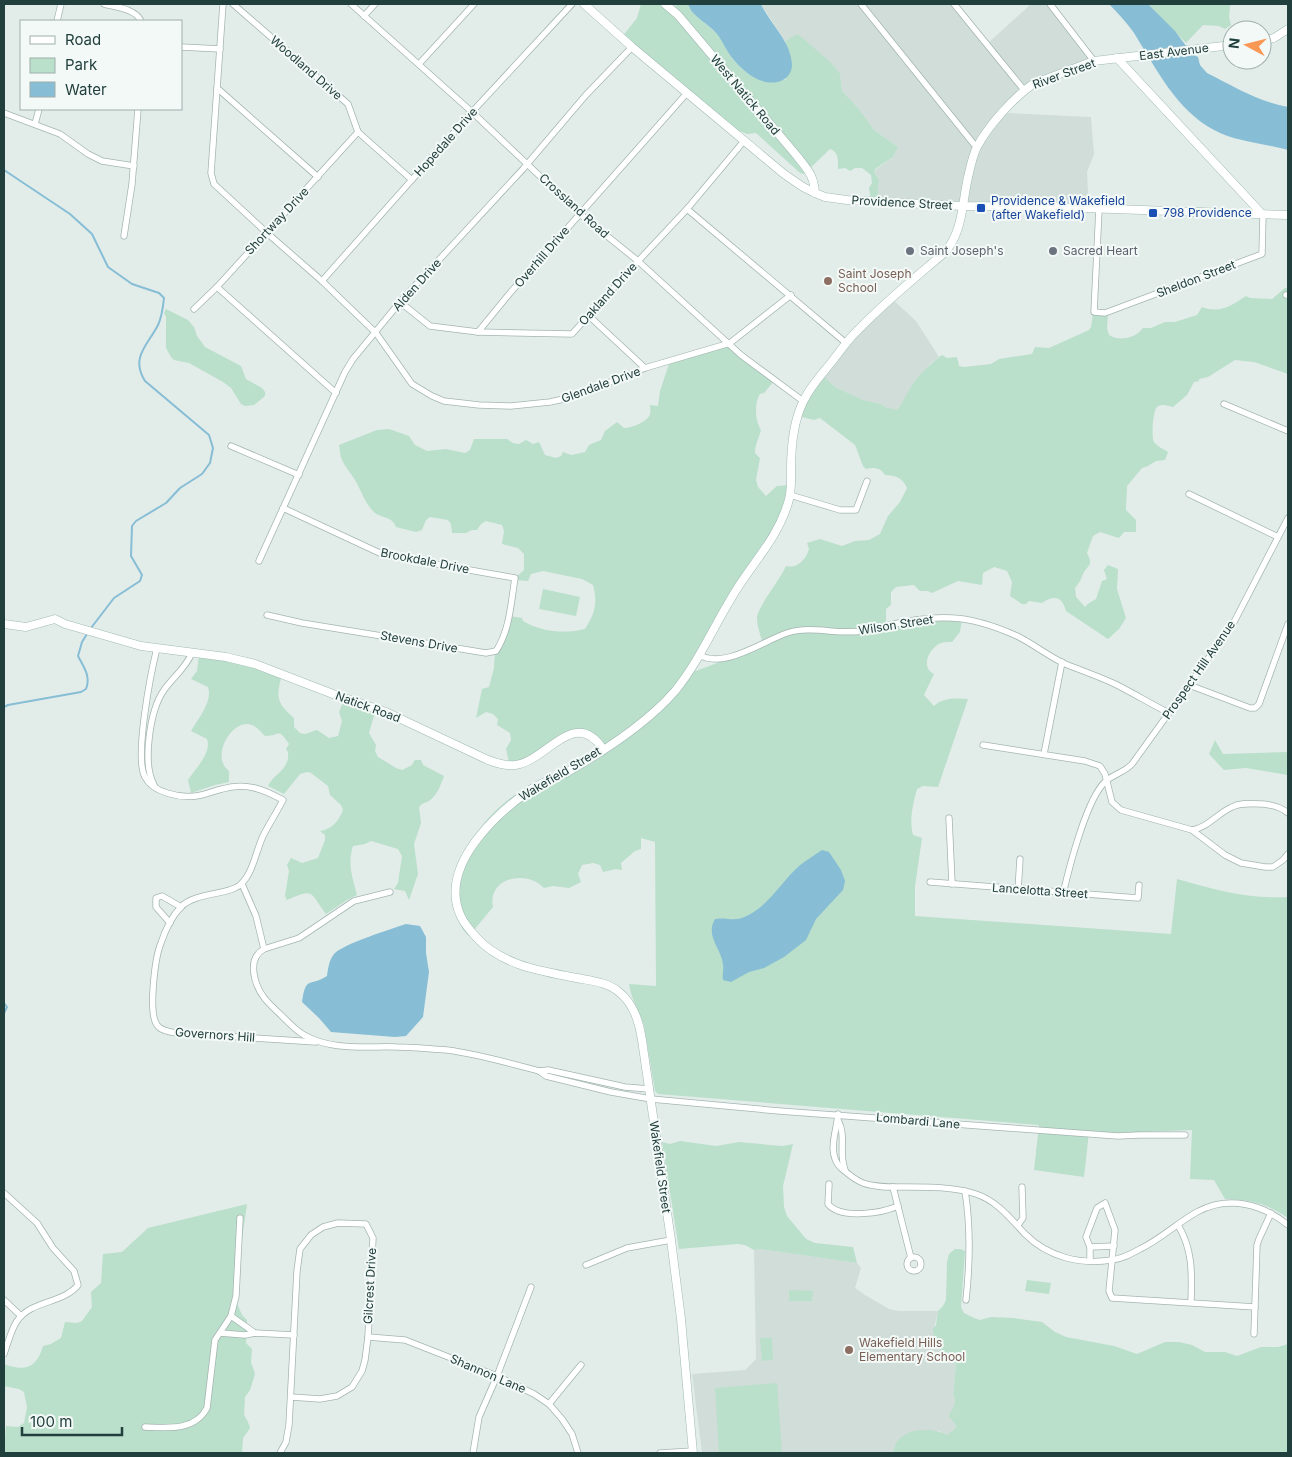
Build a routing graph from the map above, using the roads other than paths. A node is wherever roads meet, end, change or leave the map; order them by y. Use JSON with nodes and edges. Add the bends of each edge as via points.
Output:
{"nodes":[{"id":1,"x":61,"y":4,"type":"edge"},
{"id":2,"x":104,"y":4,"type":"edge"},
{"id":3,"x":223,"y":4,"type":"edge"},
{"id":4,"x":233,"y":4,"type":"edge"},
{"id":5,"x":351,"y":4,"type":"edge"},
{"id":6,"x":375,"y":4,"type":"edge"},
{"id":7,"x":474,"y":4,"type":"edge"},
{"id":8,"x":572,"y":4,"type":"edge"},
{"id":9,"x":584,"y":4,"type":"edge"},
{"id":10,"x":665,"y":4,"type":"edge"},
{"id":11,"x":862,"y":4,"type":"edge"},
{"id":12,"x":954,"y":4,"type":"edge"},
{"id":13,"x":1050,"y":4,"type":"edge"},
{"id":14,"x":114,"y":5,"type":"edge"},
{"id":15,"x":364,"y":16,"type":"junction"},
{"id":16,"x":57,"y":20,"type":"edge"},
{"id":17,"x":141,"y":20,"type":"edge"},
{"id":18,"x":1288,"y":29,"type":"edge"},
{"id":19,"x":1272,"y":38,"type":"edge"},
{"id":20,"x":1222,"y":46,"type":"edge"},
{"id":21,"x":182,"y":47,"type":"edge"},
{"id":22,"x":632,"y":47,"type":"junction"},
{"id":23,"x":220,"y":50,"type":"junction"},
{"id":24,"x":1117,"y":58,"type":"junction"},
{"id":25,"x":1094,"y":61,"type":"junction"},
{"id":26,"x":419,"y":64,"type":"junction"},
{"id":27,"x":217,"y":88,"type":"junction"},
{"id":28,"x":1024,"y":90,"type":"junction"},
{"id":29,"x":687,"y":93,"type":"junction"},
{"id":30,"x":39,"y":110,"type":"edge"},
{"id":31,"x":138,"y":110,"type":"edge"},
{"id":32,"x":472,"y":112,"type":"junction"},
{"id":33,"x":4,"y":113,"type":"edge"},
{"id":34,"x":35,"y":124,"type":"junction"},
{"id":35,"x":358,"y":132,"type":"junction"},
{"id":36,"x":744,"y":141,"type":"junction"},
{"id":37,"x":976,"y":148,"type":"junction"},
{"id":38,"x":527,"y":164,"type":"junction"},
{"id":39,"x":134,"y":166,"type":"junction"},
{"id":40,"x":318,"y":177,"type":"junction"},
{"id":41,"x":412,"y":180,"type":"junction"},
{"id":42,"x":815,"y":193,"type":"junction"},
{"id":43,"x":962,"y":206,"type":"junction"},
{"id":44,"x":687,"y":209,"type":"junction"},
{"id":45,"x":1099,"y":209,"type":"junction"},
{"id":46,"x":580,"y":214,"type":"junction"},
{"id":47,"x":1263,"y":215,"type":"junction"},
{"id":48,"x":1288,"y":215,"type":"edge"},
{"id":49,"x":267,"y":233,"type":"junction"},
{"id":50,"x":124,"y":236,"type":"dead end"},
{"id":51,"x":638,"y":261,"type":"junction"},
{"id":52,"x":322,"y":281,"type":"junction"},
{"id":53,"x":217,"y":287,"type":"junction"},
{"id":54,"x":791,"y":295,"type":"junction"},
{"id":55,"x":400,"y":302,"type":"junction"},
{"id":56,"x":194,"y":310,"type":"dead end"},
{"id":57,"x":589,"y":316,"type":"junction"},
{"id":58,"x":478,"y":332,"type":"junction"},
{"id":59,"x":376,"y":333,"type":"junction"},
{"id":60,"x":846,"y":343,"type":"junction"},
{"id":61,"x":730,"y":344,"type":"junction"},
{"id":62,"x":645,"y":368,"type":"junction"},
{"id":63,"x":336,"y":393,"type":"junction"},
{"id":64,"x":803,"y":401,"type":"junction"},
{"id":65,"x":1224,"y":404,"type":"dead end"},
{"id":66,"x":1288,"y":431,"type":"edge"},
{"id":67,"x":231,"y":446,"type":"dead end"},
{"id":68,"x":299,"y":475,"type":"junction"},
{"id":69,"x":868,"y":481,"type":"dead end"},
{"id":70,"x":1188,"y":494,"type":"dead end"},
{"id":71,"x":790,"y":495,"type":"junction"},
{"id":72,"x":283,"y":508,"type":"junction"},
{"id":73,"x":1288,"y":520,"type":"edge"},
{"id":74,"x":1278,"y":537,"type":"junction"},
{"id":75,"x":259,"y":561,"type":"dead end"},
{"id":76,"x":515,"y":578,"type":"joint"},
{"id":77,"x":267,"y":615,"type":"dead end"},
{"id":78,"x":4,"y":624,"type":"edge"},
{"id":79,"x":1288,"y":624,"type":"edge"},
{"id":80,"x":157,"y":648,"type":"junction"},
{"id":81,"x":192,"y":653,"type":"junction"},
{"id":82,"x":699,"y":654,"type":"junction"},
{"id":83,"x":1062,"y":662,"type":"junction"},
{"id":84,"x":1189,"y":685,"type":"junction"},
{"id":85,"x":1169,"y":713,"type":"junction"},
{"id":86,"x":983,"y":745,"type":"dead end"},
{"id":87,"x":603,"y":749,"type":"junction"},
{"id":88,"x":1044,"y":754,"type":"junction"},
{"id":89,"x":1106,"y":781,"type":"junction"},
{"id":90,"x":155,"y":786,"type":"junction"},
{"id":91,"x":1288,"y":813,"type":"edge"},
{"id":92,"x":949,"y":818,"type":"dead end"},
{"id":93,"x":1192,"y":830,"type":"junction"},
{"id":94,"x":1288,"y":854,"type":"edge"},
{"id":95,"x":1020,"y":859,"type":"dead end"},
{"id":96,"x":930,"y":882,"type":"dead end"},
{"id":97,"x":242,"y":884,"type":"junction"},
{"id":98,"x":952,"y":884,"type":"junction"},
{"id":99,"x":1139,"y":885,"type":"dead end"},
{"id":100,"x":1018,"y":890,"type":"junction"},
{"id":101,"x":390,"y":892,"type":"dead end"},
{"id":102,"x":1063,"y":894,"type":"junction"},
{"id":103,"x":181,"y":907,"type":"junction"},
{"id":104,"x":170,"y":922,"type":"junction"},
{"id":105,"x":264,"y":949,"type":"junction"},
{"id":106,"x":321,"y":1042,"type":"junction"},
{"id":107,"x":539,"y":1071,"type":"junction"},
{"id":108,"x":649,"y":1089,"type":"junction"},
{"id":109,"x":651,"y":1099,"type":"junction"},
{"id":110,"x":838,"y":1117,"type":"junction"},
{"id":111,"x":1185,"y":1135,"type":"dead end"},
{"id":112,"x":829,"y":1184,"type":"dead end"},
{"id":113,"x":893,"y":1187,"type":"junction"},
{"id":114,"x":1022,"y":1187,"type":"dead end"},
{"id":115,"x":965,"y":1191,"type":"junction"},
{"id":116,"x":4,"y":1193,"type":"edge"},
{"id":117,"x":898,"y":1206,"type":"junction"},
{"id":118,"x":1271,"y":1213,"type":"junction"},
{"id":119,"x":240,"y":1218,"type":"dead end"},
{"id":120,"x":1178,"y":1225,"type":"junction"},
{"id":121,"x":1288,"y":1225,"type":"edge"},
{"id":122,"x":1018,"y":1226,"type":"junction"},
{"id":123,"x":671,"y":1240,"type":"junction"},
{"id":124,"x":1114,"y":1246,"type":"junction"},
{"id":125,"x":1090,"y":1247,"type":"junction"},
{"id":126,"x":911,"y":1258,"type":"dead end"},
{"id":127,"x":1112,"y":1260,"type":"junction"},
{"id":128,"x":1090,"y":1261,"type":"junction"},
{"id":129,"x":586,"y":1265,"type":"dead end"},
{"id":130,"x":531,"y":1287,"type":"dead end"},
{"id":131,"x":4,"y":1300,"type":"edge"},
{"id":132,"x":966,"y":1300,"type":"dead end"},
{"id":133,"x":1191,"y":1302,"type":"junction"},
{"id":134,"x":1254,"y":1307,"type":"junction"},
{"id":135,"x":21,"y":1316,"type":"junction"},
{"id":136,"x":231,"y":1316,"type":"junction"},
{"id":137,"x":220,"y":1333,"type":"junction"},
{"id":138,"x":255,"y":1333,"type":"junction"},
{"id":139,"x":1254,"y":1334,"type":"dead end"},
{"id":140,"x":294,"y":1335,"type":"junction"},
{"id":141,"x":368,"y":1337,"type":"junction"},
{"id":142,"x":4,"y":1354,"type":"edge"},
{"id":143,"x":581,"y":1365,"type":"dead end"},
{"id":144,"x":497,"y":1376,"type":"junction"},
{"id":145,"x":291,"y":1397,"type":"junction"},
{"id":146,"x":549,"y":1404,"type":"junction"},
{"id":147,"x":145,"y":1427,"type":"dead end"},
{"id":148,"x":693,"y":1452,"type":"edge"},
{"id":149,"x":280,"y":1453,"type":"edge"},
{"id":150,"x":473,"y":1453,"type":"edge"},
{"id":151,"x":578,"y":1453,"type":"edge"},
{"id":152,"x":660,"y":1453,"type":"edge"}],
"edges":[{"from":1,"to":16,"type":"street"},
{"from":2,"to":14,"type":"street"},
{"from":3,"to":23,"type":"street"},
{"from":4,"to":35,"type":"street","name":"Woodland Drive","via":[[348,104]]},
{"from":5,"to":15,"type":"street","name":"Crossland Road"},
{"from":6,"to":15,"type":"street"},
{"from":7,"to":26,"type":"street"},
{"from":8,"to":32,"type":"street","name":"Hopedale Drive"},
{"from":9,"to":22,"type":"street","name":"Providence Street"},
{"from":10,"to":42,"type":"street","name":"West Natick Road","via":[[678,15],[797,156],[814,180]]},
{"from":11,"to":37,"type":"street"},
{"from":12,"to":28,"type":"street"},
{"from":13,"to":25,"type":"street"},
{"from":14,"to":17,"type":"street"},
{"from":15,"to":26,"type":"street","name":"Crossland Road"},
{"from":18,"to":19,"type":"street"},
{"from":20,"to":24,"type":"street","name":"East Avenue"},
{"from":21,"to":23,"type":"street"},
{"from":22,"to":29,"type":"street","name":"Providence Street"},
{"from":22,"to":38,"type":"street","name":"Alden Drive"},
{"from":23,"to":27,"type":"street"},
{"from":24,"to":25,"type":"street","name":"River Street"},
{"from":24,"to":47,"type":"street"},
{"from":25,"to":28,"type":"street","name":"River Street"},
{"from":26,"to":32,"type":"street","name":"Crossland Road"},
{"from":27,"to":40,"type":"street"},
{"from":27,"to":49,"type":"street","name":"Glendale Drive","via":[[212,181]]},
{"from":28,"to":37,"type":"street","name":"River Street"},
{"from":29,"to":36,"type":"street","name":"Providence Street"},
{"from":29,"to":46,"type":"street","name":"Overhill Drive"},
{"from":30,"to":34,"type":"street"},
{"from":31,"to":39,"type":"street"},
{"from":32,"to":38,"type":"street","name":"Crossland Road"},
{"from":32,"to":41,"type":"street","name":"Hopedale Drive"},
{"from":33,"to":34,"type":"street"},
{"from":34,"to":39,"type":"street","via":[[60,134],[102,161]]},
{"from":35,"to":40,"type":"street","name":"Shortway Drive"},
{"from":35,"to":41,"type":"street","name":"Woodland Drive"},
{"from":36,"to":42,"type":"street","name":"Providence Street","via":[[784,174]]},
{"from":36,"to":44,"type":"street","name":"Oakland Drive"},
{"from":37,"to":43,"type":"street","name":"River Street"},
{"from":38,"to":46,"type":"street","name":"Crossland Road"},
{"from":38,"to":55,"type":"street","name":"Alden Drive"},
{"from":39,"to":50,"type":"street"},
{"from":40,"to":49,"type":"street","name":"Shortway Drive"},
{"from":41,"to":52,"type":"street","name":"Hopedale Drive"},
{"from":42,"to":43,"type":"street","name":"Providence Street","via":[[846,200]]},
{"from":43,"to":45,"type":"street","name":"Providence Street"},
{"from":43,"to":60,"type":"street","name":"Wakefield Street","via":[[954,242]]},
{"from":44,"to":51,"type":"street","name":"Oakland Drive"},
{"from":44,"to":54,"type":"street"},
{"from":45,"to":47,"type":"street","name":"Providence Street"},
{"from":45,"to":47,"type":"street","name":"Sheldon Street","via":[[1094,312],[1106,313],[1262,254]]},
{"from":46,"to":51,"type":"street","name":"Crossland Road"},
{"from":46,"to":58,"type":"street","name":"Overhill Drive"},
{"from":47,"to":48,"type":"street","name":"Providence Street"},
{"from":49,"to":52,"type":"street","name":"Glendale Drive"},
{"from":49,"to":53,"type":"street","name":"Shortway Drive"},
{"from":51,"to":57,"type":"street","name":"Oakland Drive"},
{"from":51,"to":61,"type":"street","name":"Crossland Road"},
{"from":52,"to":59,"type":"street","name":"Glendale Drive"},
{"from":53,"to":56,"type":"street","name":"Shortway Drive"},
{"from":53,"to":63,"type":"street"},
{"from":54,"to":60,"type":"street"},
{"from":54,"to":61,"type":"street","name":"Glendale Drive"},
{"from":55,"to":58,"type":"street","name":"Oakland Drive","via":[[430,326]]},
{"from":55,"to":59,"type":"street","name":"Alden Drive"},
{"from":57,"to":58,"type":"street","name":"Oakland Drive","via":[[572,334]]},
{"from":57,"to":62,"type":"street"},
{"from":59,"to":62,"type":"street","name":"Glendale Drive","via":[[412,384],[444,401],[496,407],[550,402],[573,397]]},
{"from":59,"to":63,"type":"street","name":"Alden Drive","via":[[353,359]]},
{"from":60,"to":64,"type":"street","name":"Wakefield Street"},
{"from":61,"to":62,"type":"street","name":"Glendale Drive"},
{"from":61,"to":64,"type":"street","name":"Crossland Road"},
{"from":63,"to":68,"type":"street","name":"Alden Drive"},
{"from":64,"to":71,"type":"street","name":"Wakefield Street","via":[[794,436]]},
{"from":65,"to":66,"type":"street"},
{"from":67,"to":68,"type":"street"},
{"from":68,"to":72,"type":"street","name":"Alden Drive"},
{"from":69,"to":71,"type":"street","via":[[856,510],[840,510]]},
{"from":70,"to":74,"type":"street"},
{"from":71,"to":82,"type":"street","name":"Wakefield Street","via":[[773,539],[740,582]]},
{"from":72,"to":75,"type":"street","name":"Alden Drive"},
{"from":72,"to":76,"type":"street","name":"Brookdale Drive","via":[[384,555]]},
{"from":73,"to":74,"type":"street","name":"Prospect Hill Avenue"},
{"from":74,"to":84,"type":"street","name":"Prospect Hill Avenue","via":[[1233,624]]},
{"from":76,"to":77,"type":"street","name":"Stevens Drive","via":[[509,620],[502,641],[493,652]]},
{"from":78,"to":80,"type":"street","name":"Natick Road","via":[[26,627],[55,620],[116,640]]},
{"from":79,"to":84,"type":"street","via":[[1255,708]]},
{"from":80,"to":81,"type":"street","name":"Natick Road"},
{"from":80,"to":90,"type":"street","via":[[147,696],[142,755],[144,777]]},
{"from":81,"to":87,"type":"street","name":"Natick Road","via":[[254,664],[386,712],[499,763],[516,765],[532,759],[558,740],[575,733],[588,734],[598,740]]},
{"from":81,"to":90,"type":"street","via":[[183,669],[163,691],[155,708],[148,765]]},
{"from":82,"to":83,"type":"street","name":"Wilson Street","via":[[711,660],[728,657],[800,630],[854,631],[952,618],[977,622],[1017,637]]},
{"from":82,"to":87,"type":"street","name":"Wakefield Street","via":[[687,675],[663,704]]},
{"from":83,"to":85,"type":"street","name":"Wilson Street","via":[[1114,684]]},
{"from":83,"to":88,"type":"street"},
{"from":84,"to":85,"type":"street","name":"Prospect Hill Avenue"},
{"from":85,"to":89,"type":"street","name":"Prospect Hill Avenue","via":[[1129,768]]},
{"from":86,"to":88,"type":"street"},
{"from":87,"to":108,"type":"street","name":"Wakefield Street","via":[[532,789],[485,830],[458,873],[456,903],[468,928],[495,953],[538,971],[603,984],[625,998],[639,1027]]},
{"from":88,"to":89,"type":"street","via":[[1100,766]]},
{"from":89,"to":93,"type":"street","via":[[1112,802],[1121,810]]},
{"from":89,"to":102,"type":"street","via":[[1091,803]]},
{"from":90,"to":97,"type":"street","via":[[173,795],[193,796],[232,786],[251,786],[283,800],[263,835]]},
{"from":91,"to":93,"type":"street","via":[[1270,805],[1239,804],[1201,828]]},
{"from":92,"to":98,"type":"street"},
{"from":93,"to":94,"type":"street","via":[[1241,863],[1273,866]]},
{"from":95,"to":100,"type":"street"},
{"from":96,"to":98,"type":"street","name":"Lancelotta Street"},
{"from":97,"to":103,"type":"street","name":"Governors Hill","via":[[194,899]]},
{"from":97,"to":105,"type":"street","via":[[256,916]]},
{"from":98,"to":100,"type":"street","name":"Lancelotta Street"},
{"from":99,"to":102,"type":"street","name":"Lancelotta Street","via":[[1138,898]]},
{"from":100,"to":102,"type":"street","name":"Lancelotta Street"},
{"from":101,"to":105,"type":"street","via":[[354,902],[299,938]]},
{"from":103,"to":104,"type":"street","name":"Governors Hill"},
{"from":103,"to":104,"type":"street","via":[[162,896],[156,898],[156,907]]},
{"from":104,"to":106,"type":"street","name":"Governors Hill","via":[[158,951],[153,996],[154,1019],[158,1028],[177,1033]]},
{"from":105,"to":106,"type":"street","name":"Governors Hill","via":[[255,957],[253,966],[260,992],[298,1031]]},
{"from":106,"to":107,"type":"street","name":"Governors Hill","via":[[448,1050]]},
{"from":107,"to":108,"type":"street","name":"Governors Hill","via":[[548,1070],[625,1088]]},
{"from":107,"to":109,"type":"street","name":"Governors Hill","via":[[546,1076]]},
{"from":108,"to":109,"type":"street","name":"Wakefield Street"},
{"from":109,"to":110,"type":"street","name":"Lombardi Lane"},
{"from":109,"to":123,"type":"street","name":"Wakefield Street"},
{"from":110,"to":111,"type":"street","name":"Lombardi Lane","via":[[1118,1136]]},
{"from":110,"to":113,"type":"street","via":[[834,1129],[834,1153],[839,1166],[864,1183]]},
{"from":112,"to":117,"type":"street","via":[[828,1204],[837,1211],[873,1213]]},
{"from":113,"to":115,"type":"street"},
{"from":113,"to":117,"type":"street"},
{"from":114,"to":122,"type":"street","via":[[1024,1218]]},
{"from":115,"to":122,"type":"street","via":[[994,1203]]},
{"from":115,"to":132,"type":"street","via":[[970,1244]]},
{"from":116,"to":135,"type":"street","via":[[37,1223],[53,1248],[74,1271],[78,1285],[71,1292]]},
{"from":117,"to":126,"type":"street"},
{"from":118,"to":120,"type":"street","via":[[1250,1205],[1228,1203],[1204,1209]]},
{"from":118,"to":121,"type":"street"},
{"from":118,"to":134,"type":"street","via":[[1257,1246]]},
{"from":119,"to":136,"type":"street","via":[[236,1296]]},
{"from":120,"to":127,"type":"street","via":[[1149,1245]]},
{"from":120,"to":133,"type":"street","via":[[1191,1255]]},
{"from":122,"to":128,"type":"street","via":[[1049,1252]]},
{"from":123,"to":129,"type":"street","via":[[627,1248]]},
{"from":123,"to":148,"type":"street","name":"Wakefield Street"},
{"from":124,"to":125,"type":"street"},
{"from":124,"to":125,"type":"street","via":[[1115,1230],[1105,1202],[1097,1208],[1086,1238]]},
{"from":124,"to":127,"type":"street"},
{"from":125,"to":128,"type":"street"},
{"from":127,"to":128,"type":"street"},
{"from":127,"to":133,"type":"street","via":[[1109,1291],[1112,1298]]},
{"from":130,"to":144,"type":"street"},
{"from":131,"to":135,"type":"street"},
{"from":133,"to":134,"type":"street"},
{"from":134,"to":139,"type":"street"},
{"from":135,"to":142,"type":"street"},
{"from":136,"to":137,"type":"street"},
{"from":136,"to":138,"type":"street"},
{"from":137,"to":138,"type":"street"},
{"from":137,"to":147,"type":"street","via":[[212,1350],[208,1400],[203,1415],[184,1426]]},
{"from":138,"to":140,"type":"street"},
{"from":140,"to":141,"type":"street","name":"Gilcrest Drive","via":[[300,1249],[323,1226],[354,1223],[366,1224],[373,1238]]},
{"from":140,"to":145,"type":"street","name":"Gilcrest Drive"},
{"from":141,"to":144,"type":"street","name":"Shannon Lane","via":[[405,1340]]},
{"from":141,"to":145,"type":"street","name":"Gilcrest Drive","via":[[366,1360],[352,1387],[337,1396],[320,1399]]},
{"from":143,"to":146,"type":"street"},
{"from":144,"to":146,"type":"street","name":"Shannon Lane"},
{"from":144,"to":150,"type":"street","via":[[479,1417]]},
{"from":145,"to":149,"type":"street","name":"Gilcrest Drive","via":[[286,1442]]},
{"from":146,"to":151,"type":"street","name":"Shannon Lane","via":[[572,1434]]},
{"from":148,"to":152,"type":"street"}]}
